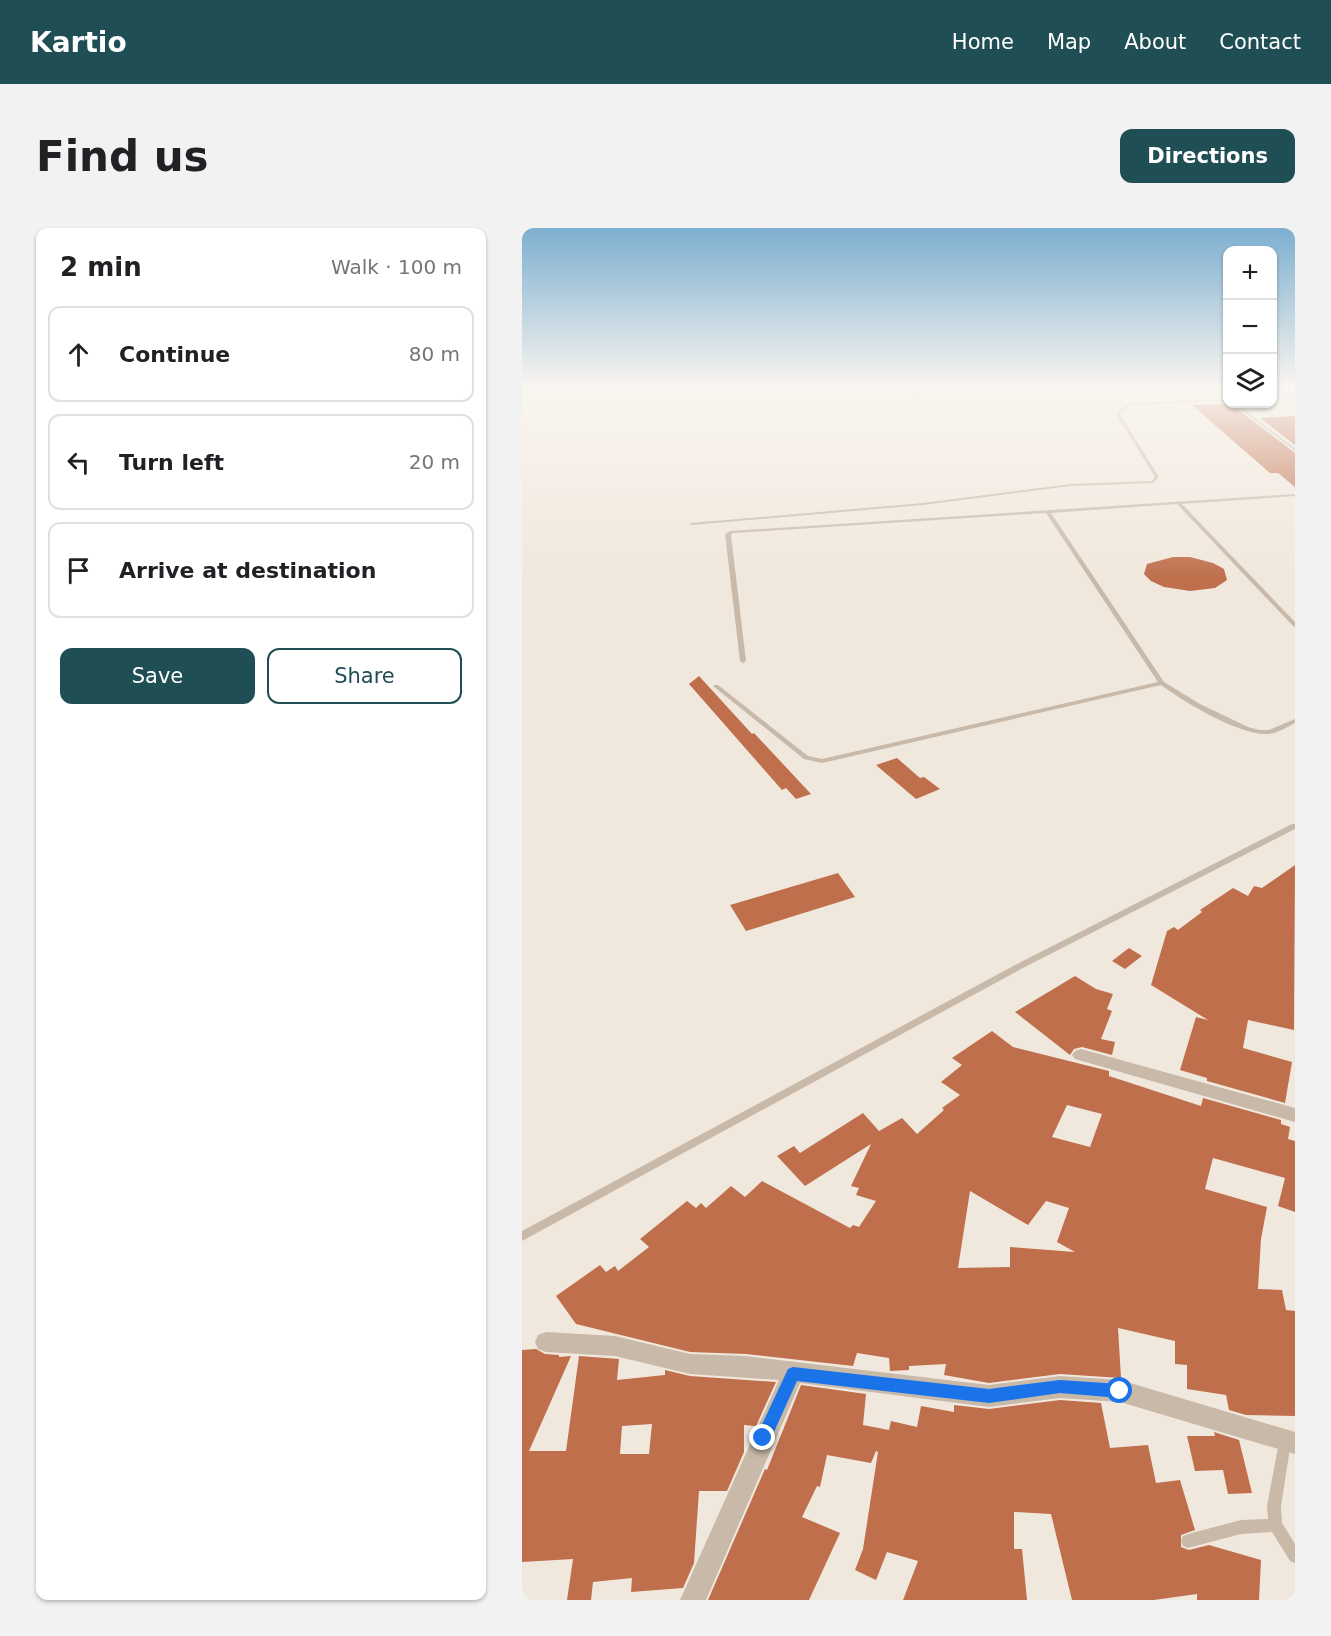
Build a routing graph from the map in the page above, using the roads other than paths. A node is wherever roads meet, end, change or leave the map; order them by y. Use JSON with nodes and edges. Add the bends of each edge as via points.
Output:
{"nodes":[{"id":1,"x":1141,"y":451,"type":"edge"},
{"id":2,"x":1295,"y":495,"type":"edge"},
{"id":3,"x":1179,"y":503,"type":"junction"},
{"id":4,"x":1048,"y":512,"type":"junction"},
{"id":5,"x":691,"y":524,"type":"dead end"},
{"id":6,"x":1295,"y":625,"type":"edge"},
{"id":7,"x":743,"y":661,"type":"dead end"},
{"id":8,"x":1162,"y":683,"type":"junction"},
{"id":9,"x":716,"y":686,"type":"dead end"},
{"id":10,"x":1295,"y":721,"type":"edge"},
{"id":11,"x":1295,"y":826,"type":"edge"},
{"id":12,"x":1081,"y":1054,"type":"dead end"},
{"id":13,"x":1295,"y":1115,"type":"edge"},
{"id":14,"x":522,"y":1236,"type":"edge"},
{"id":15,"x":546,"y":1342,"type":"dead end"},
{"id":16,"x":793,"y":1374,"type":"junction"},
{"id":17,"x":1290,"y":1442,"type":"edge"},
{"id":18,"x":1275,"y":1525,"type":"junction"},
{"id":19,"x":1188,"y":1541,"type":"dead end"},
{"id":20,"x":1295,"y":1556,"type":"edge"},
{"id":21,"x":693,"y":1600,"type":"edge"}],
"edges":[{"from":1,"to":5,"type":"lane","via":[[1157,477],[1153,482],[1071,485],[923,504]]},
{"from":2,"to":3,"type":"lane"},
{"from":3,"to":4,"type":"lane"},
{"from":3,"to":6,"type":"lane"},
{"from":4,"to":7,"type":"lane","via":[[728,534]]},
{"from":4,"to":8,"type":"lane"},
{"from":8,"to":9,"type":"lane","via":[[822,761],[806,758]]},
{"from":8,"to":10,"type":"lane","via":[[1176,695],[1251,731],[1268,733]]},
{"from":11,"to":14,"type":"lane","via":[[1018,967]]},
{"from":12,"to":13,"type":"street"},
{"from":15,"to":16,"type":"street","via":[[615,1346],[690,1364],[747,1366]]},
{"from":16,"to":17,"type":"street","via":[[989,1396],[1060,1386],[1120,1391]]},
{"from":16,"to":21,"type":"street"},
{"from":17,"to":18,"type":"lane","via":[[1274,1506]]},
{"from":18,"to":19,"type":"lane","via":[[1241,1527]]},
{"from":18,"to":20,"type":"lane"}]}
